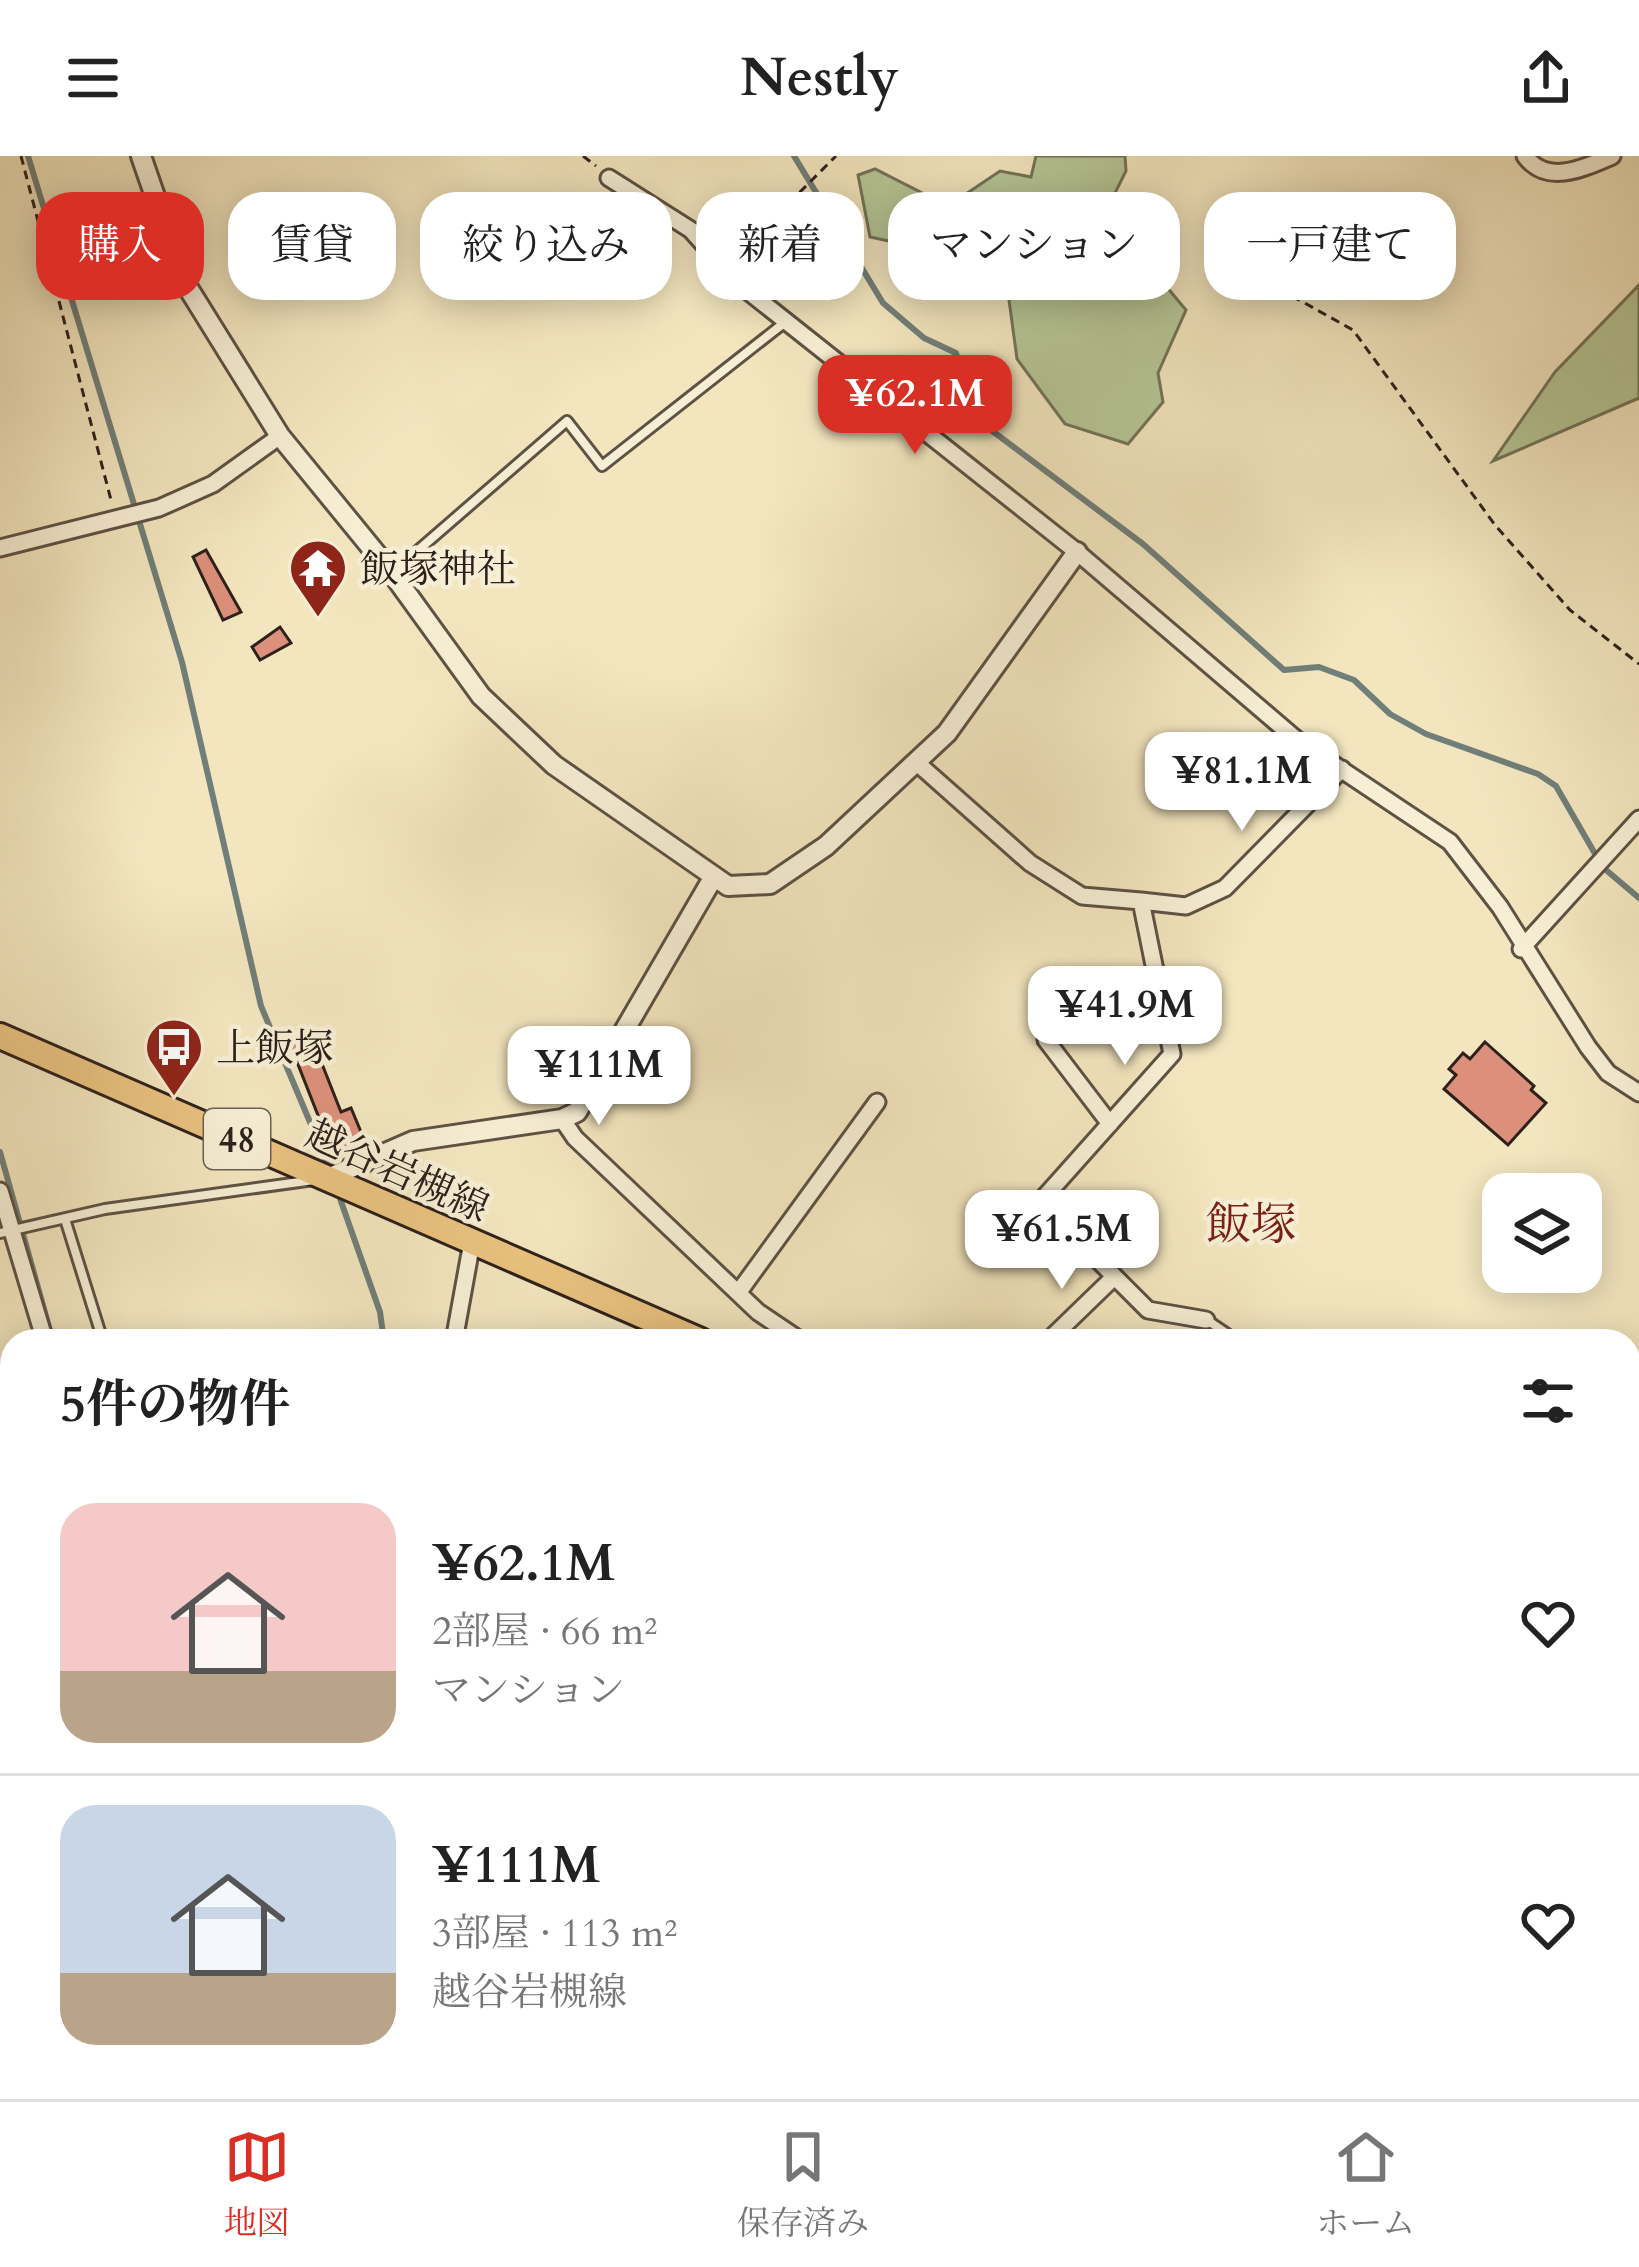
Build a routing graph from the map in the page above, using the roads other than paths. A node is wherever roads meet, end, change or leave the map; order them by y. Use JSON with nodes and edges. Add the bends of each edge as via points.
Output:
{"nodes":[{"id":1,"x":141,"y":156,"type":"edge"},
{"id":2,"x":1525,"y":156,"type":"edge"},
{"id":3,"x":1612,"y":156,"type":"edge"},
{"id":4,"x":609,"y":178,"type":"dead end"},
{"id":5,"x":785,"y":322,"type":"junction"},
{"id":6,"x":280,"y":436,"type":"junction"},
{"id":7,"x":0,"y":548,"type":"edge"},
{"id":8,"x":1077,"y":552,"type":"junction"},
{"id":9,"x":392,"y":573,"type":"junction"},
{"id":10,"x":916,"y":762,"type":"junction"},
{"id":11,"x":1342,"y":770,"type":"junction"},
{"id":12,"x":1639,"y":819,"type":"edge"},
{"id":13,"x":713,"y":878,"type":"junction"},
{"id":14,"x":1141,"y":901,"type":"junction"},
{"id":15,"x":1521,"y":949,"type":"junction"},
{"id":16,"x":1158,"y":984,"type":"junction"},
{"id":17,"x":0,"y":1036,"type":"edge"},
{"id":18,"x":1639,"y":1093,"type":"edge"},
{"id":19,"x":877,"y":1102,"type":"dead end"},
{"id":20,"x":562,"y":1119,"type":"junction"},
{"id":21,"x":1110,"y":1124,"type":"junction"},
{"id":22,"x":328,"y":1178,"type":"junction"},
{"id":23,"x":0,"y":1191,"type":"edge"},
{"id":24,"x":65,"y":1219,"type":"junction"},
{"id":25,"x":5,"y":1232,"type":"edge"},
{"id":26,"x":472,"y":1243,"type":"junction"},
{"id":27,"x":1112,"y":1279,"type":"junction"},
{"id":28,"x":738,"y":1293,"type":"junction"},
{"id":29,"x":1206,"y":1319,"type":"joint"},
{"id":30,"x":41,"y":1329,"type":"edge"},
{"id":31,"x":99,"y":1329,"type":"edge"},
{"id":32,"x":456,"y":1329,"type":"edge"},
{"id":33,"x":673,"y":1329,"type":"edge"},
{"id":34,"x":785,"y":1329,"type":"edge"},
{"id":35,"x":1060,"y":1329,"type":"edge"},
{"id":36,"x":1221,"y":1329,"type":"edge"}],
"edges":[{"from":1,"to":6,"type":"street","via":[[185,283]]},
{"from":2,"to":3,"type":"street","via":[[1533,168],[1555,174]]},
{"from":4,"to":5,"type":"street","via":[[691,230]]},
{"from":5,"to":8,"type":"street"},
{"from":5,"to":9,"type":"lane","via":[[602,466],[567,421]]},
{"from":6,"to":7,"type":"street","via":[[213,484],[159,508]]},
{"from":6,"to":9,"type":"street"},
{"from":8,"to":10,"type":"street","via":[[947,733]]},
{"from":8,"to":11,"type":"street"},
{"from":9,"to":13,"type":"street","via":[[482,696],[554,765]]},
{"from":10,"to":13,"type":"street","via":[[826,846],[770,884],[745,889]]},
{"from":10,"to":14,"type":"street","via":[[1030,863],[1082,896]]},
{"from":11,"to":14,"type":"street","via":[[1225,888],[1186,906]]},
{"from":11,"to":15,"type":"street","via":[[1450,842]]},
{"from":12,"to":15,"type":"street"},
{"from":13,"to":20,"type":"street","via":[[587,1101]]},
{"from":14,"to":16,"type":"street"},
{"from":15,"to":18,"type":"street","via":[[1608,1073]]},
{"from":16,"to":21,"type":"street","via":[[1172,1054]]},
{"from":16,"to":21,"type":"street","via":[[1046,1040]]},
{"from":17,"to":22,"type":"main road","name":"越谷岩槻線","number":"48"},
{"from":19,"to":28,"type":"street"},
{"from":20,"to":22,"type":"street","via":[[413,1142]]},
{"from":20,"to":28,"type":"street"},
{"from":21,"to":27,"type":"street","via":[[1040,1202]]},
{"from":22,"to":24,"type":"lane"},
{"from":22,"to":26,"type":"main road","name":"越谷岩槻線","number":"48"},
{"from":23,"to":25,"type":"street"},
{"from":24,"to":25,"type":"lane"},
{"from":24,"to":31,"type":"lane"},
{"from":25,"to":30,"type":"street"},
{"from":26,"to":32,"type":"street"},
{"from":26,"to":33,"type":"main road","name":"越谷岩槻線","number":"48"},
{"from":27,"to":29,"type":"street","via":[[1148,1310]]},
{"from":27,"to":35,"type":"street"},
{"from":28,"to":34,"type":"street"},
{"from":29,"to":36,"type":"lane"}]}
